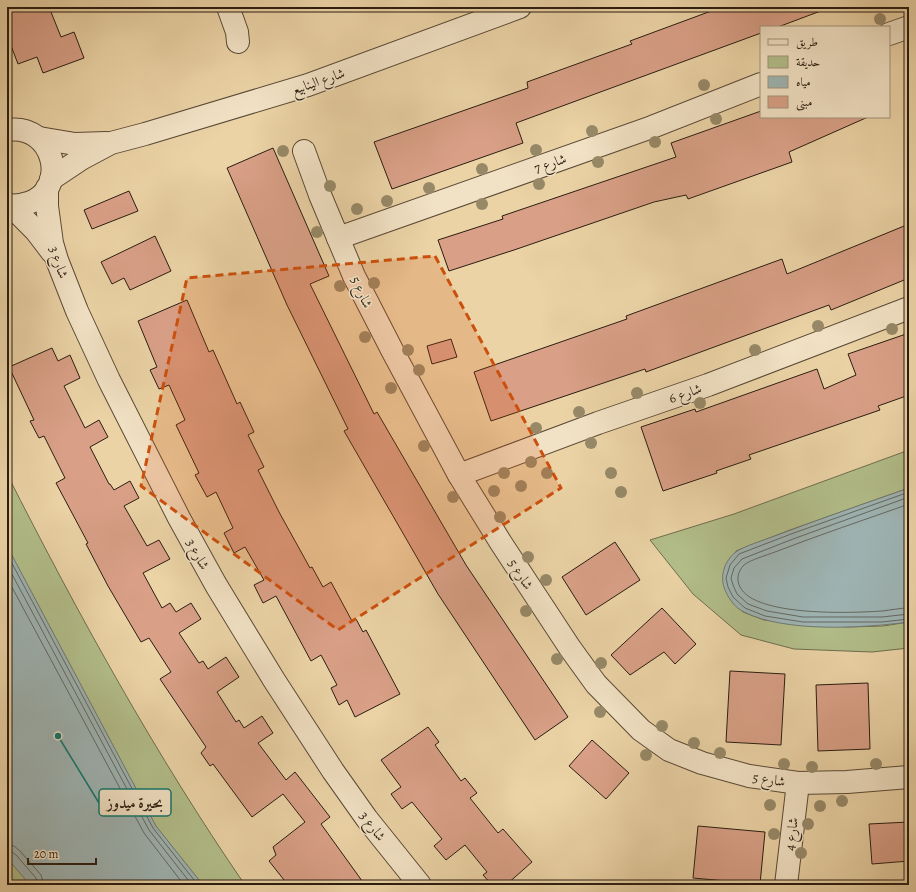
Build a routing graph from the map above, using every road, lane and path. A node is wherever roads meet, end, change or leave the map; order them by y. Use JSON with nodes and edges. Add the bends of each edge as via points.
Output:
{"nodes":[{"id":1,"x":228,"y":7,"type":"edge"},
{"id":2,"x":520,"y":7,"type":"edge"},
{"id":3,"x":909,"y":27,"type":"edge"},
{"id":4,"x":890,"y":34,"type":"edge"},
{"id":5,"x":238,"y":42,"type":"dead end"},
{"id":6,"x":760,"y":84,"type":"edge"},
{"id":7,"x":11,"y":125,"type":"edge"},
{"id":8,"x":39,"y":138,"type":"junction"},
{"id":9,"x":111,"y":143,"type":"junction"},
{"id":10,"x":304,"y":151,"type":"dead end"},
{"id":11,"x":49,"y":183,"type":"junction"},
{"id":12,"x":9,"y":205,"type":"edge"},
{"id":13,"x":338,"y":238,"type":"junction"},
{"id":14,"x":57,"y":260,"type":"junction"},
{"id":15,"x":909,"y":308,"type":"edge"},
{"id":16,"x":459,"y":474,"type":"junction"},
{"id":17,"x":909,"y":777,"type":"edge"},
{"id":18,"x":798,"y":783,"type":"junction"},
{"id":19,"x":420,"y":885,"type":"edge"},
{"id":20,"x":786,"y":885,"type":"edge"}],
"edges":[{"from":1,"to":5,"type":"street"},
{"from":2,"to":9,"type":"street","name":"شارع الينابيع","via":[[308,84]]},
{"from":3,"to":4,"type":"street"},
{"from":6,"to":13,"type":"street","name":"شارع 7","via":[[652,127]]},
{"from":7,"to":8,"type":"street","name":"شارع الينابيع"},
{"from":8,"to":9,"type":"street","name":"شارع الينابيع","via":[[75,144]]},
{"from":8,"to":11,"type":"street","name":"شارع 3","via":[[49,150],[53,164]]},
{"from":9,"to":11,"type":"street","name":"شارع الينابيع","via":[[80,159]]},
{"from":10,"to":13,"type":"street","name":"شارع 5"},
{"from":11,"to":12,"type":"street","name":"شارع الينابيع","via":[[41,196],[32,202]]},
{"from":11,"to":14,"type":"street","name":"شارع 3","via":[[47,206]]},
{"from":12,"to":14,"type":"street","via":[[36,231]]},
{"from":13,"to":16,"type":"street","name":"شارع 5","via":[[372,314]]},
{"from":14,"to":19,"type":"street","name":"شارع 3","via":[[109,380],[216,585],[333,772]]},
{"from":15,"to":16,"type":"street","name":"شارع 6","via":[[708,385]]},
{"from":16,"to":18,"type":"street","name":"شارع 5","via":[[570,648],[596,684],[641,730],[669,750],[702,764],[749,776]]},
{"from":17,"to":18,"type":"street","name":"شارع 5"},
{"from":18,"to":20,"type":"street","name":"شارع 4"}]}
